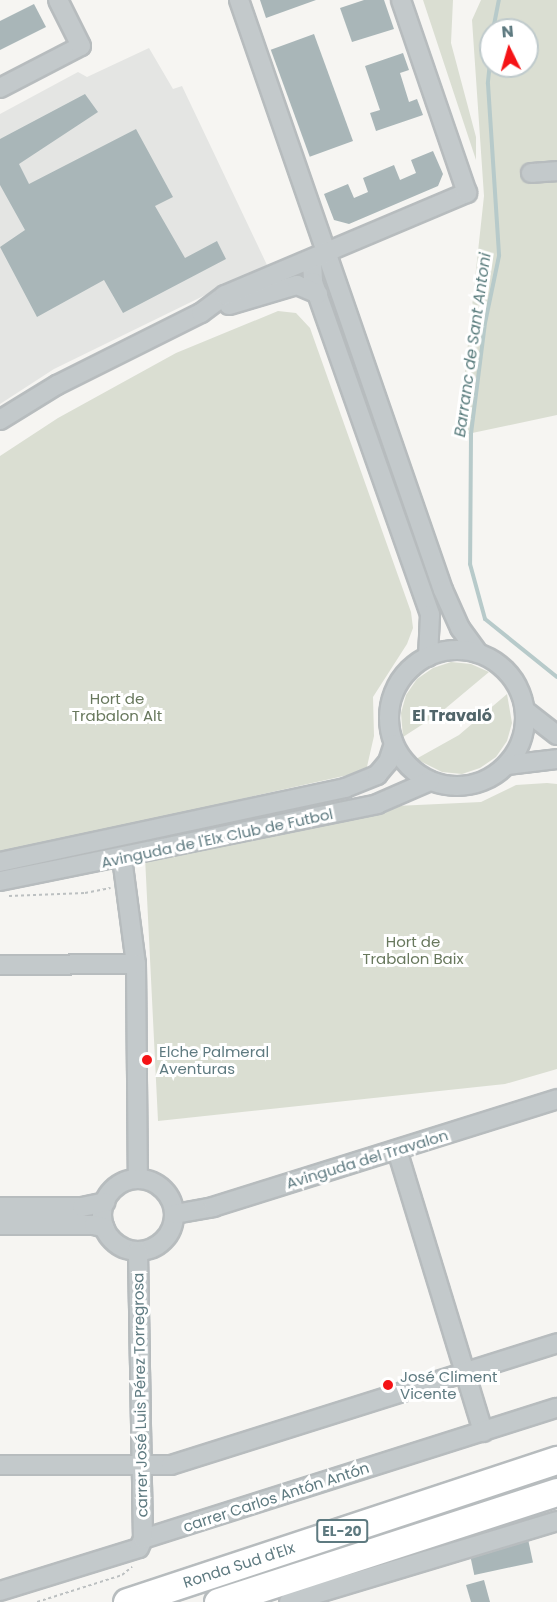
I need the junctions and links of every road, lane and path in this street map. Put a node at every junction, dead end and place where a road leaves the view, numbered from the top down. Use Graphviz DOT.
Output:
graph roads {
  1 [pos="58,0"];
  2 [pos="239,0"];
  3 [pos="401,0"];
  4 [pos="0,88"];
  5 [pos="557,171"];
  6 [pos="531,173"];
  7 [pos="319,259"];
  8 [pos="318,294"];
  9 [pos="201,313"];
  10 [pos="0,420"];
  11 [pos="478,653"];
  12 [pos="428,657"];
  13 [pos="526,711"];
  14 [pos="557,735"];
  15 [pos="394,744"];
  16 [pos="557,759"];
  17 [pos="507,765"];
  18 [pos="430,781"];
  19 [pos="122,858"];
  20 [pos="0,862"];
  21 [pos="0,881"];
  22 [pos="126,887"];
  23 [pos="1,896"];
  24 [pos="135,964"];
  25 [pos="0,965"];
  26 [pos="557,1099"];
  27 [pos="397,1150"];
  28 [pos="138,1179"];
  29 [pos="105,1202"];
  30 [pos="0,1207"];
  31 [pos="175,1214"];
  32 [pos="0,1225"];
  33 [pos="105,1228"];
  34 [pos="138,1251"];
  35 [pos="557,1343"];
  36 [pos="466,1371"];
  37 [pos="557,1408"];
  38 [pos="483,1431"];
  39 [pos="557,1460"];
  40 [pos="139,1464"];
  41 [pos="0,1465"];
  42 [pos="557,1492"];
  43 [pos="557,1521"];
  44 [pos="143,1539"];
  45 [pos="0,1591"];
  46 [pos="127,1602"];
  47 [pos="218,1602"];
  48 [pos="289,1602"];
  1 -- 4 [label="street"];
  2 -- 7 [label="street"];
  3 -- 7 [label="street"];
  5 -- 6 [label="street"];
  7 -- 8 [label="street"];
  7 -- 9 [label="street"];
  7 -- 11 [label="street"];
  8 -- 9 [label="street"];
  8 -- 12 [label="street"];
  9 -- 10 [label="street"];
  11 -- 12 [label="street"];
  11 -- 13 [label="street"];
  12 -- 15 [label="street"];
  13 -- 14 [label="street"];
  13 -- 17 [label="street"];
  15 -- 18 [label="street"];
  15 -- 20 [label="street, Avinguda de l'Elx Club de Futbol"];
  16 -- 17 [label="street"];
  17 -- 18 [label="street"];
  18 -- 19 [label="street, Avinguda de l'Elx Club de Futbol"];
  19 -- 21 [label="street, Avinguda de l'Elx Club de Futbol"];
  19 -- 22 [label="street"];
  22 -- 23 [label="path"];
  22 -- 24 [label="street"];
  24 -- 25 [label="street"];
  24 -- 28 [label="street"];
  26 -- 27 [label="street, Avinguda del Travalon"];
  27 -- 31 [label="street, Avinguda del Travalon"];
  27 -- 36 [label="street"];
  28 -- 29 [label="street"];
  28 -- 31 [label="street"];
  29 -- 30 [label="street"];
  29 -- 33 [label="street"];
  31 -- 34 [label="street"];
  32 -- 33 [label="street"];
  33 -- 34 [label="street"];
  34 -- 40 [label="street, carrer José Luis Pérez Torregrosa"];
  35 -- 36 [label="street"];
  36 -- 38 [label="street"];
  36 -- 40 [label="street"];
  37 -- 38 [label="street, carrer Carlos Antón Antón"];
  38 -- 44 [label="street, carrer Carlos Antón Antón"];
  39 -- 46 [label="highway, Ronda Sud d'Elx / EL-20"];
  40 -- 41 [label="street"];
  40 -- 44 [label="street, carrer José Luis Pérez Torregrosa"];
  42 -- 47 [label="highway, Ronda Sud d'Elx / EL-20"];
  43 -- 48 [label="street"];
  44 -- 45 [label="street, carrer Carlos Antón Antón"];
}
